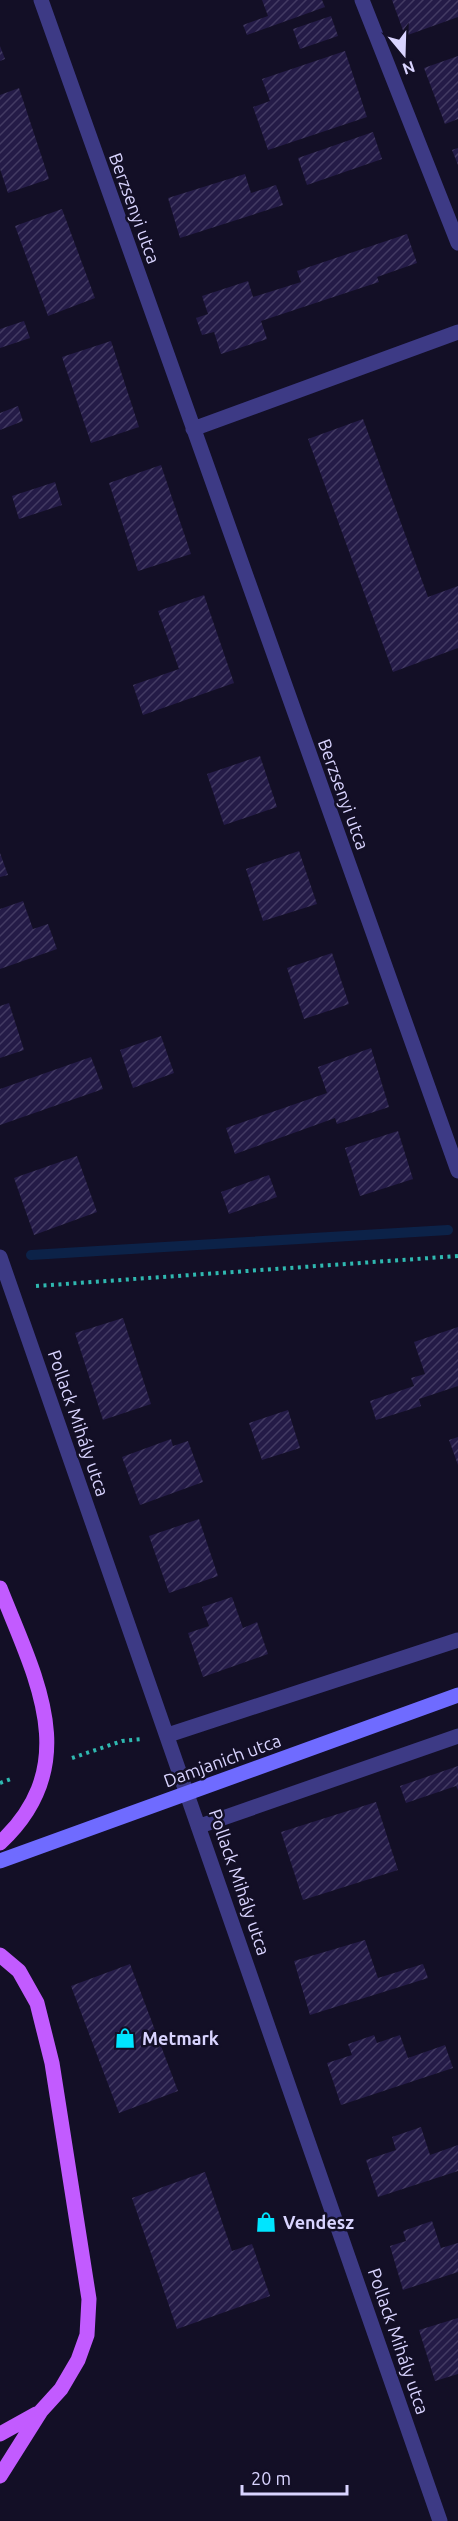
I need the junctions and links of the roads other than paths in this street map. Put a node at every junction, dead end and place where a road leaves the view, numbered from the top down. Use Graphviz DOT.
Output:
graph roads {
  1 [pos="41,0"];
  2 [pos="362,0"];
  3 [pos="458,243"];
  4 [pos="458,332"];
  5 [pos="193,429"];
  6 [pos="458,1171"];
  7 [pos="0,1257"];
  8 [pos="0,1588"];
  9 [pos="458,1640"];
  10 [pos="458,1695"];
  11 [pos="168,1735"];
  12 [pos="458,1736"];
  13 [pos="200,1826"];
  14 [pos="0,1843"];
  15 [pos="0,1861"];
  16 [pos="0,1955"];
  17 [pos="41,2411"];
  18 [pos="0,2434"];
  19 [pos="0,2476"];
  20 [pos="440,2521"];
  1 -- 5 [label="street, Berzsenyi utca"];
  2 -- 3 [label="street"];
  4 -- 5 [label="street"];
  5 -- 6 [label="street, Berzsenyi utca"];
  7 -- 11 [label="street, Pollack Mihály utca"];
  8 -- 14 [label="main road, bridge"];
  9 -- 11 [label="street"];
  10 -- 15 [label="main road, Damjanich utca, bridge"];
  11 -- 13 [label="street, Pollack Mihály utca"];
  12 -- 13 [label="street"];
  13 -- 20 [label="street, Pollack Mihály utca"];
  16 -- 17 [label="main road"];
  17 -- 18 [label="main road"];
  17 -- 19 [label="main road"];
}
